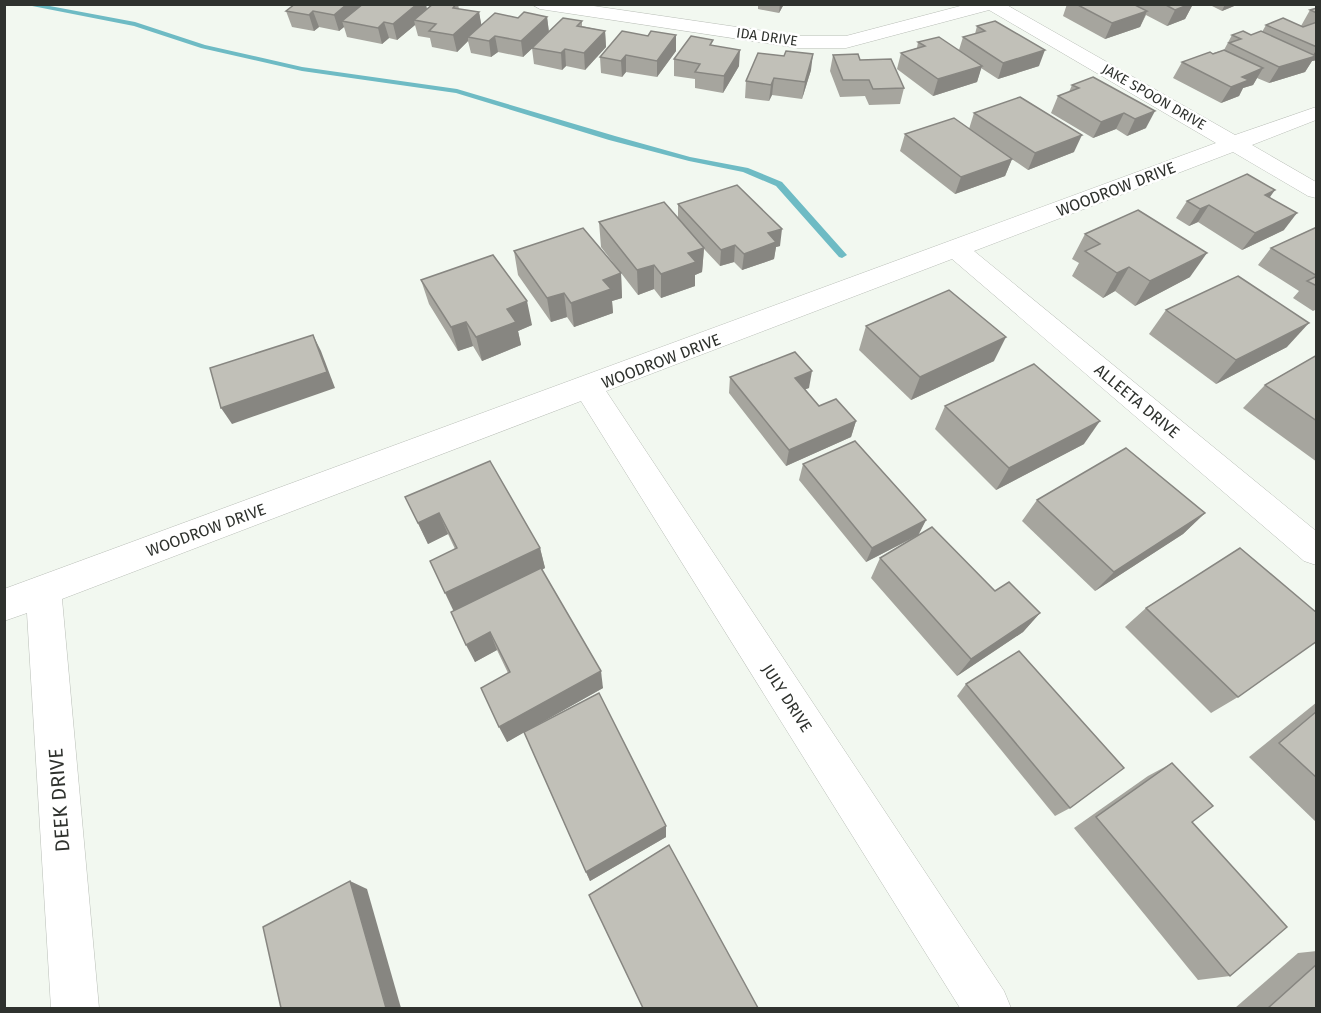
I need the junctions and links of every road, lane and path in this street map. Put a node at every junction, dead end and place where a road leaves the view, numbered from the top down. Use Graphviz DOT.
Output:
graph roads {
  1 [pos="540,4"];
  2 [pos="991,4"];
  3 [pos="1317,113"];
  4 [pos="1234,143"];
  5 [pos="1317,191"];
  6 [pos="957,250"];
  7 [pos="588,388"];
  8 [pos="1317,551"];
  9 [pos="44,591"];
  10 [pos="4,605"];
  11 [pos="75,1008"];
  12 [pos="987,1008"];
  1 -- 2 [label="street, IDA DRIVE"];
  2 -- 4 [label="street, JAKE SPOON DRIVE"];
  3 -- 4 [label="street, WOODROW DRIVE"];
  4 -- 5 [label="street, JAKE SPOON DRIVE"];
  4 -- 6 [label="street, WOODROW DRIVE"];
  6 -- 7 [label="street, WOODROW DRIVE"];
  6 -- 8 [label="street, ALLEETA DRIVE"];
  7 -- 9 [label="street, WOODROW DRIVE"];
  7 -- 12 [label="street, JULY DRIVE"];
  9 -- 10 [label="street, WOODROW DRIVE"];
  9 -- 11 [label="street, DEEK DRIVE"];
}
